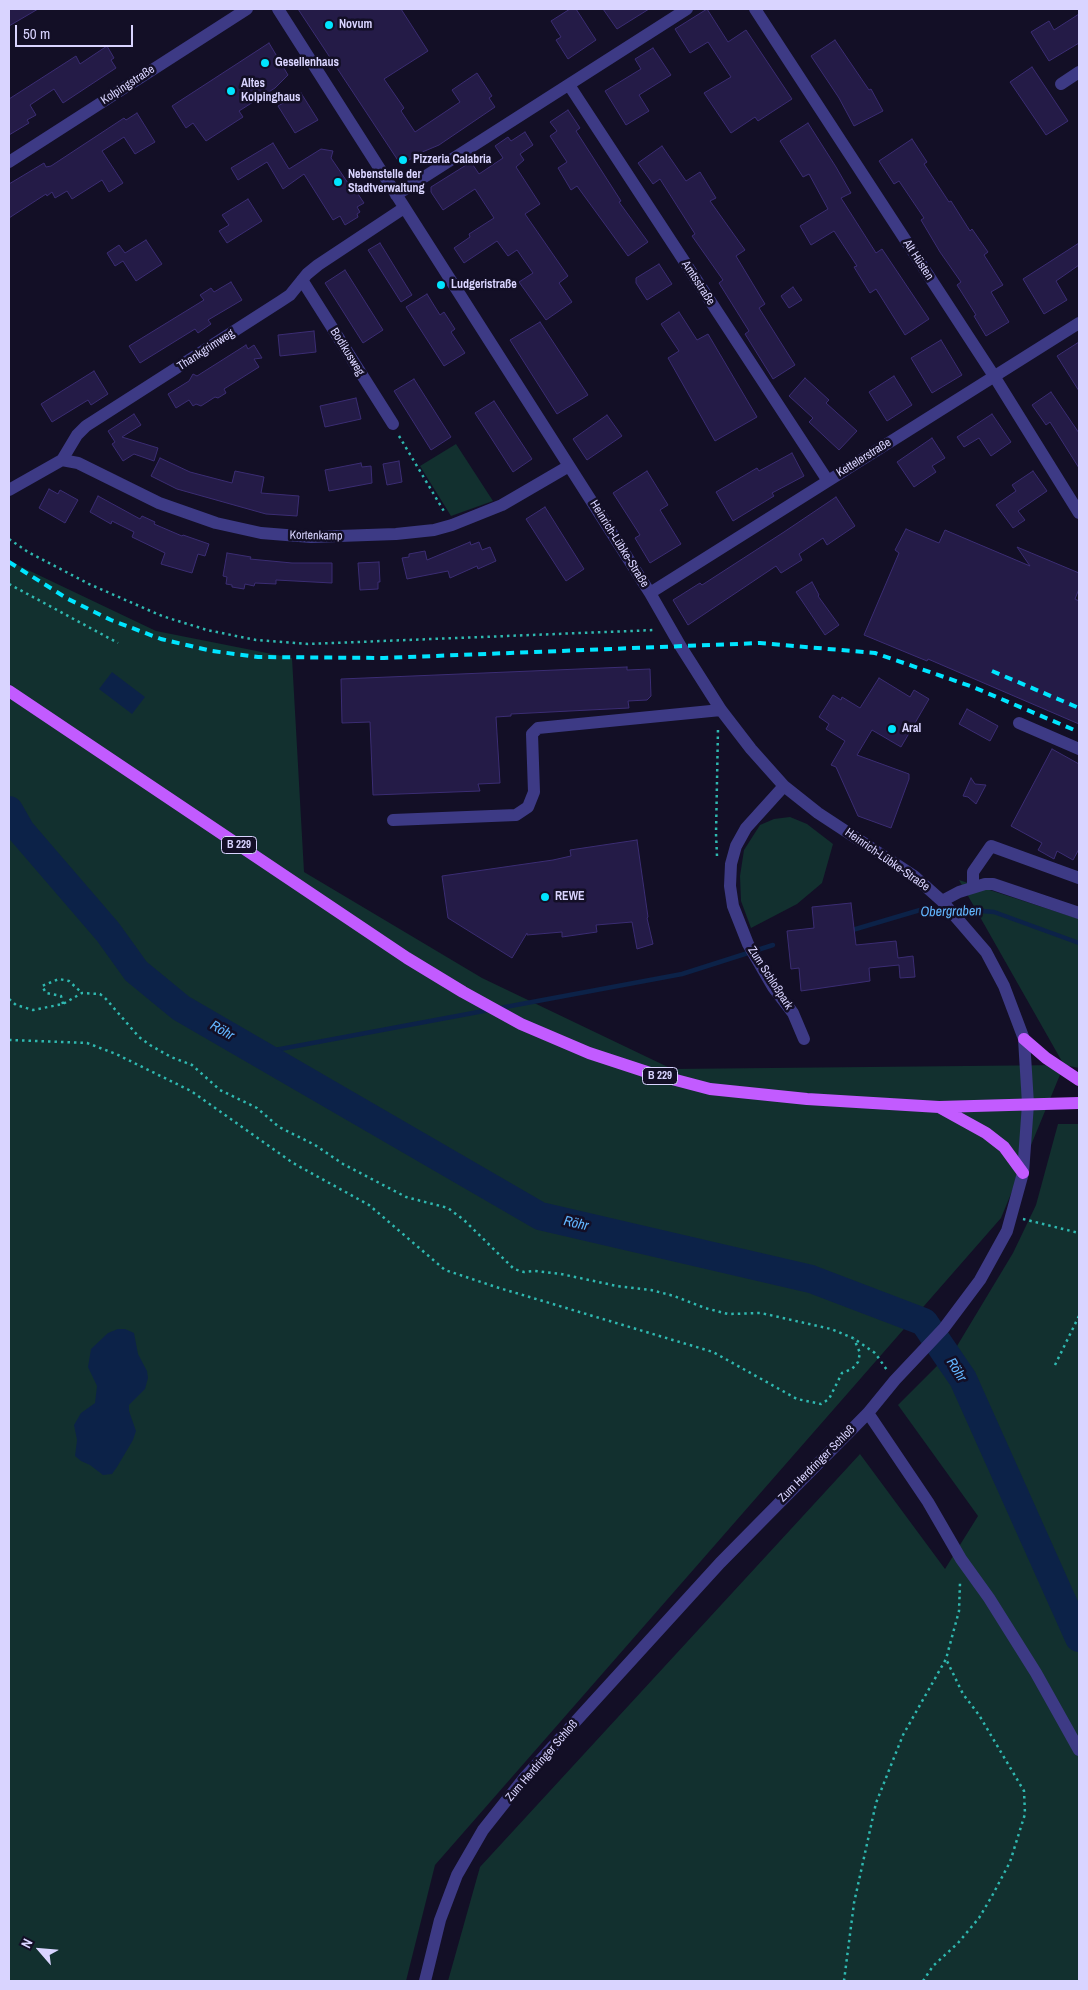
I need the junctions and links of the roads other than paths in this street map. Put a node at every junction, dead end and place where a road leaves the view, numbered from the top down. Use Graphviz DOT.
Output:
graph roads {
  1 [pos="247,9"];
  2 [pos="278,9"];
  3 [pos="687,9"];
  4 [pos="755,9"];
  5 [pos="1079,72"];
  6 [pos="1061,84"];
  7 [pos="569,85"];
  8 [pos="9,162"];
  9 [pos="396,195"];
  10 [pos="404,208"];
  11 [pos="302,280"];
  12 [pos="1079,322"];
  13 [pos="994,376"];
  14 [pos="393,424"];
  15 [pos="62,460"];
  16 [pos="569,466"];
  17 [pos="828,481"];
  18 [pos="9,490"];
  19 [pos="1079,513"];
  20 [pos="650,593"];
  21 [pos="13,694"];
  22 [pos="721,710"];
  23 [pos="1019,723"];
  24 [pos="1079,749"];
  25 [pos="784,786"];
  26 [pos="393,820"];
  27 [pos="1079,878"];
  28 [pos="973,887"];
  29 [pos="942,901"];
  30 [pos="1079,913"];
  31 [pos="804,1039"];
  32 [pos="1024,1039"];
  33 [pos="1079,1080"];
  34 [pos="1079,1103"];
  35 [pos="1028,1104"];
  36 [pos="939,1107"];
  37 [pos="1023,1173"];
  38 [pos="868,1413"];
  39 [pos="1079,1750"];
  40 [pos="425,1981"];
  1 -- 8 [label="street, Kolpingstraße"];
  2 -- 9 [label="street, Heinrich-Lübke-Straße"];
  3 -- 7 [label="street"];
  4 -- 13 [label="street, Alt Hüsten"];
  5 -- 6 [label="street"];
  7 -- 9 [label="street"];
  7 -- 17 [label="street, Amtsstraße"];
  9 -- 10 [label="street, Heinrich-Lübke-Straße"];
  10 -- 11 [label="street, Thankgrimweg"];
  10 -- 16 [label="street, Heinrich-Lübke-Straße"];
  11 -- 14 [label="street, Bodikusweg"];
  11 -- 15 [label="street, Thankgrimweg"];
  12 -- 13 [label="street, Kettelerstraße"];
  13 -- 17 [label="street, Kettelerstraße"];
  13 -- 19 [label="street, Alt Hüsten"];
  15 -- 16 [label="street, Kortenkamp"];
  15 -- 18 [label="street, Thankgrimweg"];
  16 -- 20 [label="street, Heinrich-Lübke-Straße"];
  17 -- 20 [label="street, Kettelerstraße"];
  20 -- 22 [label="street, Heinrich-Lübke-Straße"];
  21 -- 36 [label="main road, B 229"];
  22 -- 25 [label="street, Heinrich-Lübke-Straße"];
  22 -- 26 [label="street"];
  23 -- 24 [label="street"];
  25 -- 29 [label="street, Heinrich-Lübke-Straße"];
  25 -- 31 [label="street, Zum Schloßpark"];
  27 -- 28 [label="street"];
  28 -- 29 [label="street, Heinrich-Lübke-Straße"];
  28 -- 30 [label="street, Heinrich-Lübke-Straße"];
  29 -- 32 [label="street, Zum Herdringer Schloß"];
  32 -- 33 [label="main road"];
  32 -- 35 [label="street, Zum Herdringer Schloß"];
  34 -- 35 [label="main road, B 229"];
  35 -- 36 [label="main road, B 229"];
  35 -- 37 [label="street, Zum Herdringer Schloß"];
  36 -- 37 [label="main road"];
  37 -- 38 [label="street, Zum Herdringer Schloß"];
  38 -- 39 [label="street"];
  38 -- 40 [label="street, Zum Herdringer Schloß"];
}
